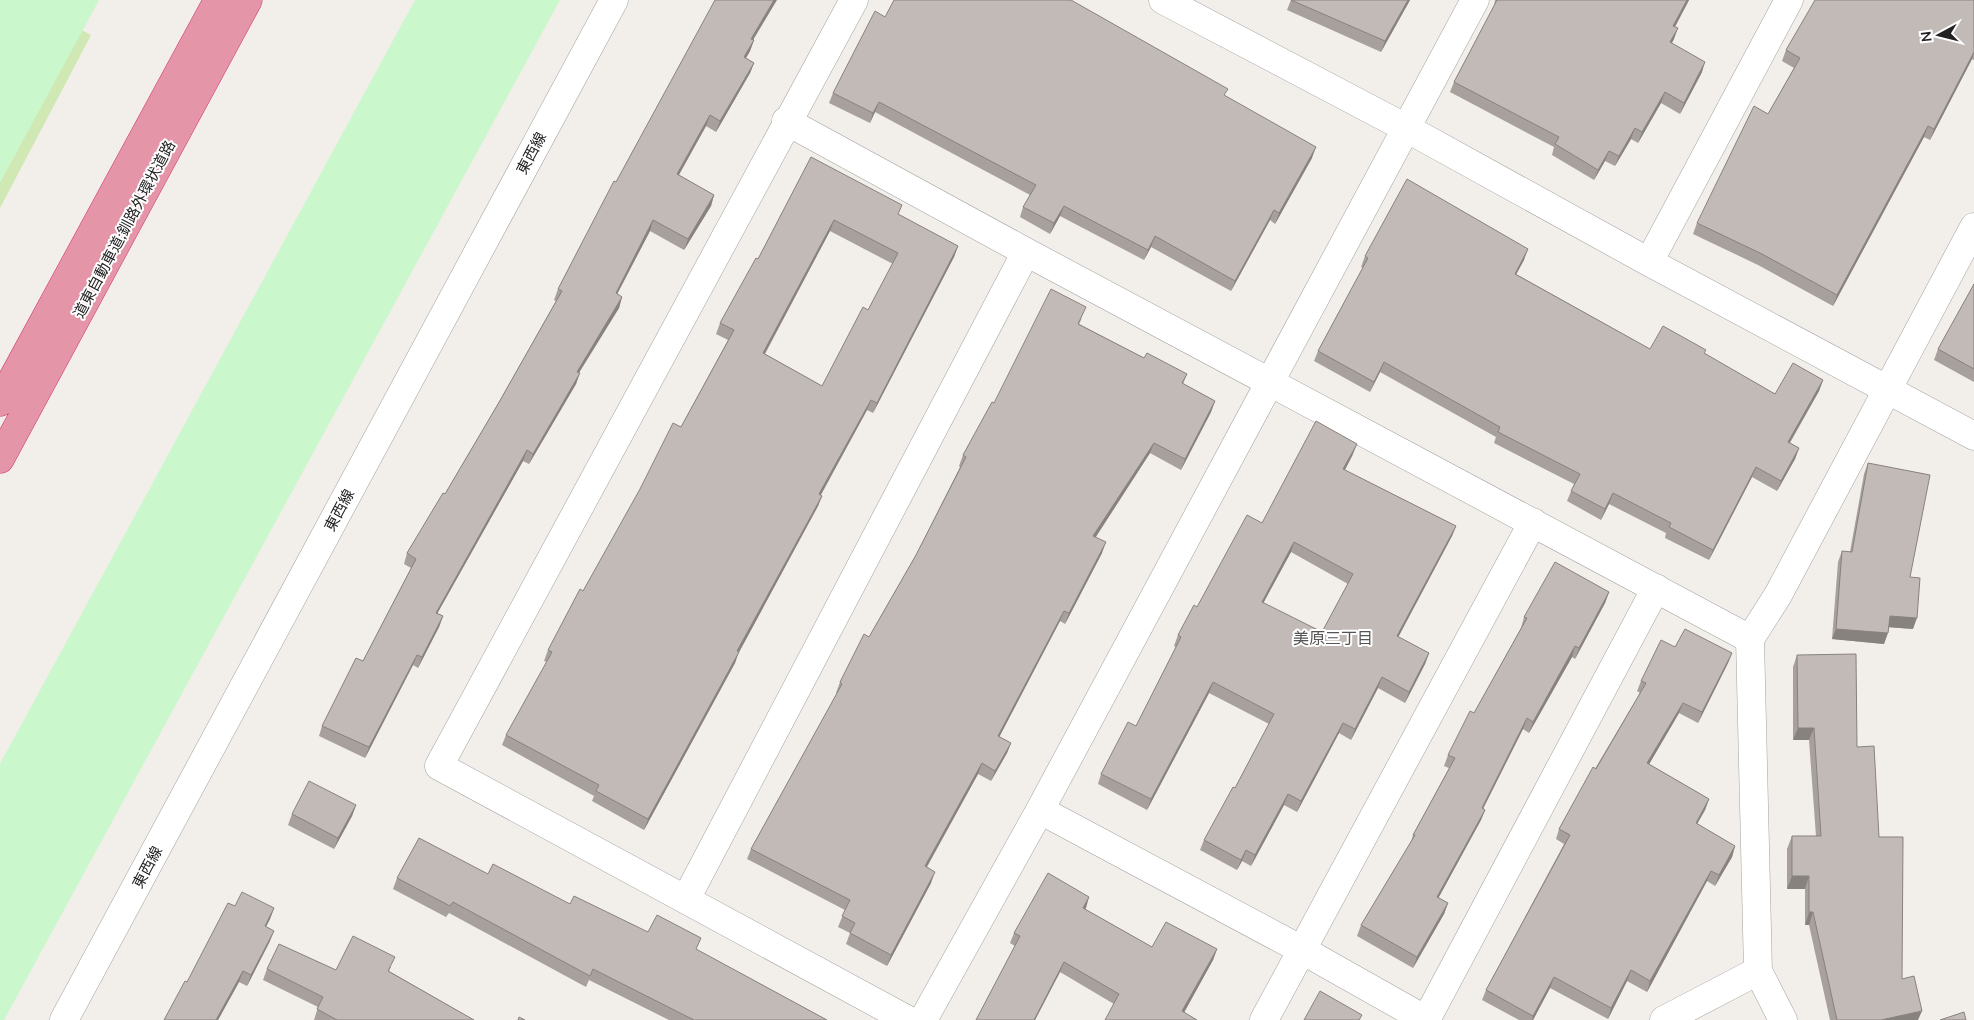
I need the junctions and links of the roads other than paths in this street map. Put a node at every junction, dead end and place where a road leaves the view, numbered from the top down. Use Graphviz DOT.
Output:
graph roads {
  1 [pos="218,0"];
  2 [pos="248,0"];
  3 [pos="614,0"];
  4 [pos="854,0"];
  5 [pos="1475,0"];
  6 [pos="1789,0"];
  7 [pos="1167,1"];
  8 [pos="786,121"];
  9 [pos="1406,128"];
  10 [pos="1974,227"];
  11 [pos="1026,252"];
  12 [pos="1649,262"];
  13 [pos="1270,382"];
  14 [pos="1886,388"];
  15 [pos="0,402"];
  16 [pos="1974,436"];
  17 [pos="0,458"];
  18 [pos="1532,522"];
  19 [pos="1656,588"];
  20 [pos="1750,639"];
  21 [pos="1040,810"];
  22 [pos="686,899"];
  23 [pos="1302,950"];
  24 [pos="1758,971"];
  25 [pos="64,1020"];
  26 [pos="908,1020"];
  27 [pos="923,1020"];
  28 [pos="1264,1020"];
  29 [pos="1426,1020"];
  30 [pos="1664,1020"];
  31 [pos="1783,1020"];
  1 -- 15 [label="highway, 道東自動車道;釧路外環状道路"];
  2 -- 17 [label="highway, 道東自動車道;釧路外環状道路"];
  3 -- 25 [label="street, 東西線"];
  4 -- 8 [label="street"];
  5 -- 9 [label="street"];
  6 -- 12 [label="street"];
  7 -- 9 [label="street"];
  8 -- 11 [label="street"];
  8 -- 22 [label="street"];
  9 -- 12 [label="street"];
  9 -- 13 [label="street"];
  10 -- 14 [label="street"];
  11 -- 13 [label="street"];
  11 -- 22 [label="street"];
  12 -- 14 [label="street"];
  13 -- 18 [label="street"];
  13 -- 21 [label="street"];
  14 -- 16 [label="street"];
  14 -- 20 [label="street"];
  18 -- 19 [label="street"];
  18 -- 23 [label="street"];
  19 -- 20 [label="street"];
  19 -- 29 [label="street"];
  20 -- 24 [label="street"];
  21 -- 23 [label="street"];
  21 -- 27 [label="street"];
  22 -- 26 [label="street"];
  23 -- 28 [label="street"];
  23 -- 29 [label="street"];
  24 -- 30 [label="street"];
  24 -- 31 [label="street"];
}
